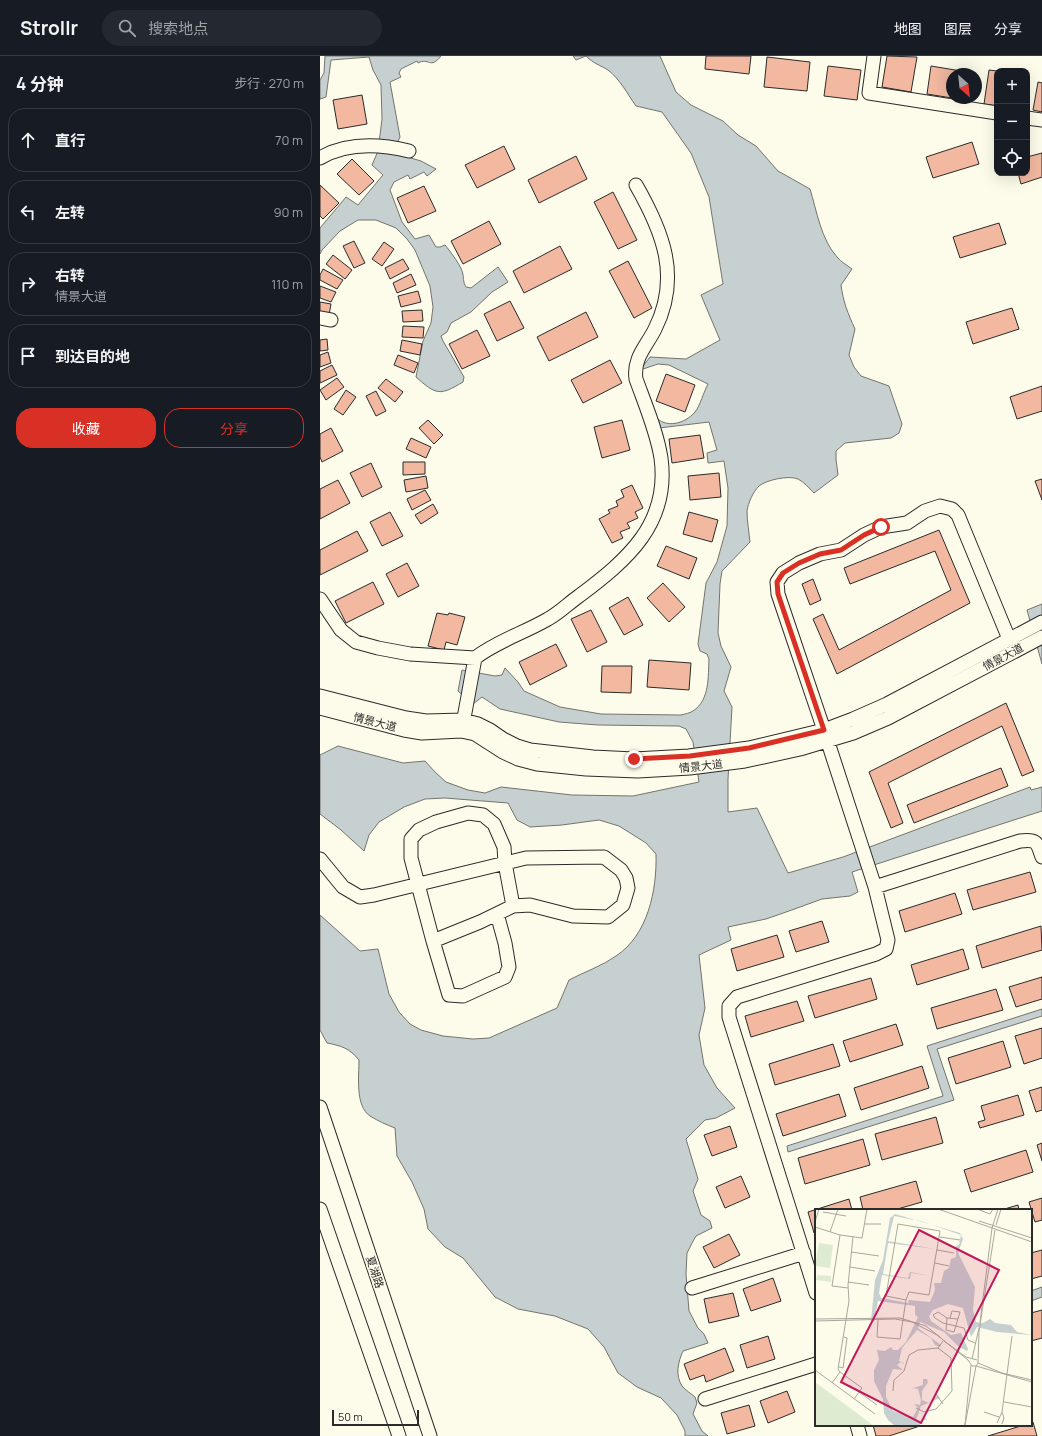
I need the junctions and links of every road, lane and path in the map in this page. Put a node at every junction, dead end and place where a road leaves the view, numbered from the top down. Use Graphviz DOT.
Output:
graph roads {
  1 [pos="874,56"];
  2 [pos="994,113"];
  3 [pos="1030,118"];
  4 [pos="1042,120"];
  5 [pos="409,151"];
  6 [pos="320,158"];
  7 [pos="636,185"];
  8 [pos="320,599"];
  9 [pos="1042,622"];
  10 [pos="1042,637"];
  11 [pos="1015,641"];
  12 [pos="474,663"];
  13 [pos="320,696"];
  14 [pos="320,708"];
  15 [pos="462,726"];
  16 [pos="826,736"];
  17 [pos="1042,857"];
  18 [pos="320,859"];
  19 [pos="505,863"];
  20 [pos="872,881"];
  21 [pos="418,884"];
  22 [pos="514,906"];
  23 [pos="497,914"];
  24 [pos="433,941"];
  25 [pos="320,1107"];
  26 [pos="320,1209"];
  27 [pos="804,1253"];
  28 [pos="692,1288"];
  29 [pos="815,1290"];
  30 [pos="815,1364"];
  31 [pos="706,1399"];
  32 [pos="857,1426"];
  33 [pos="399,1436"];
  34 [pos="430,1436"];
  35 [pos="860,1436"];
  1 -- 2 [label="street"];
  3 -- 4 [label="street"];
  5 -- 6 [label="street"];
  7 -- 12 [label="street"];
  8 -- 12 [label="street"];
  9 -- 11 [label="street, 情景大道"];
  10 -- 11 [label="street, 情景大道"];
  11 -- 16 [label="street, 情景大道"];
  11 -- 16 [label="street"];
  12 -- 15 [label="street"];
  13 -- 15 [label="street, 情景大道"];
  14 -- 15 [label="street, 情景大道"];
  15 -- 16 [label="street, 情景大道"];
  16 -- 20 [label="street"];
  17 -- 20 [label="street"];
  18 -- 21 [label="street"];
  19 -- 21 [label="street"];
  19 -- 21 [label="street"];
  19 -- 22 [label="street"];
  19 -- 22 [label="street"];
  20 -- 27 [label="street"];
  21 -- 24 [label="street"];
  22 -- 23 [label="street"];
  23 -- 24 [label="street"];
  23 -- 24 [label="street"];
  25 -- 34 [label="street, 夏湖路"];
  26 -- 33 [label="street"];
  27 -- 28 [label="street"];
  27 -- 29 [label="street"];
  30 -- 31 [label="street"];
  32 -- 35 [label="street"];
}
